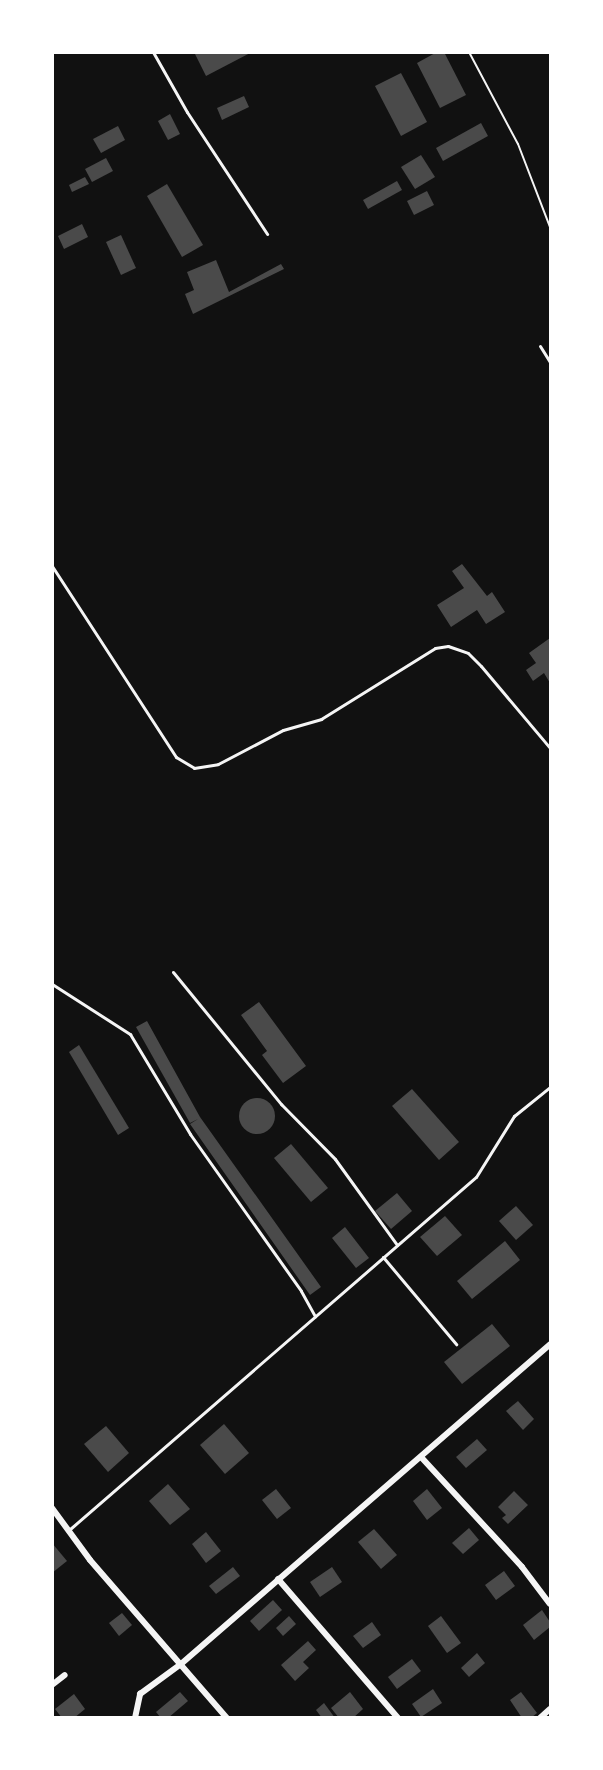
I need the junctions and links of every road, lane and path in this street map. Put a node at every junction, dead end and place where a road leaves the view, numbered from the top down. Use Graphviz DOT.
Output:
graph roads {
  1 [pos="153,52"];
  2 [pos="469,52"];
  3 [pos="550,227"];
  4 [pos="267,234"];
  5 [pos="540,346"];
  6 [pos="550,362"];
  7 [pos="52,566"];
  8 [pos="550,748"];
  9 [pos="173,972"];
  10 [pos="52,984"];
  11 [pos="550,1087"];
  12 [pos="397,1245"];
  13 [pos="383,1257"];
  14 [pos="316,1316"];
  15 [pos="456,1344"];
  16 [pos="550,1344"];
  17 [pos="421,1457"];
  18 [pos="53,1507"];
  19 [pos="70,1529"];
  20 [pos="278,1579"];
  21 [pos="550,1604"];
  22 [pos="181,1664"];
  23 [pos="65,1675"];
  24 [pos="52,1685"];
  25 [pos="550,1709"];
  26 [pos="135,1718"];
  27 [pos="226,1718"];
  28 [pos="398,1718"];
  29 [pos="540,1718"];
  1 -- 4 [label="lane"];
  2 -- 3 [label="path"];
  5 -- 6 [label="lane"];
  7 -- 8 [label="lane"];
  9 -- 12 [label="lane"];
  10 -- 14 [label="lane"];
  11 -- 12 [label="lane"];
  12 -- 13 [label="lane"];
  13 -- 14 [label="lane"];
  13 -- 15 [label="lane"];
  14 -- 19 [label="lane"];
  16 -- 17 [label="street"];
  17 -- 20 [label="street"];
  17 -- 21 [label="street"];
  18 -- 19 [label="street"];
  19 -- 22 [label="street"];
  20 -- 22 [label="street"];
  20 -- 28 [label="street"];
  22 -- 26 [label="street"];
  22 -- 27 [label="street"];
  23 -- 24 [label="street"];
  25 -- 29 [label="street"];
}
